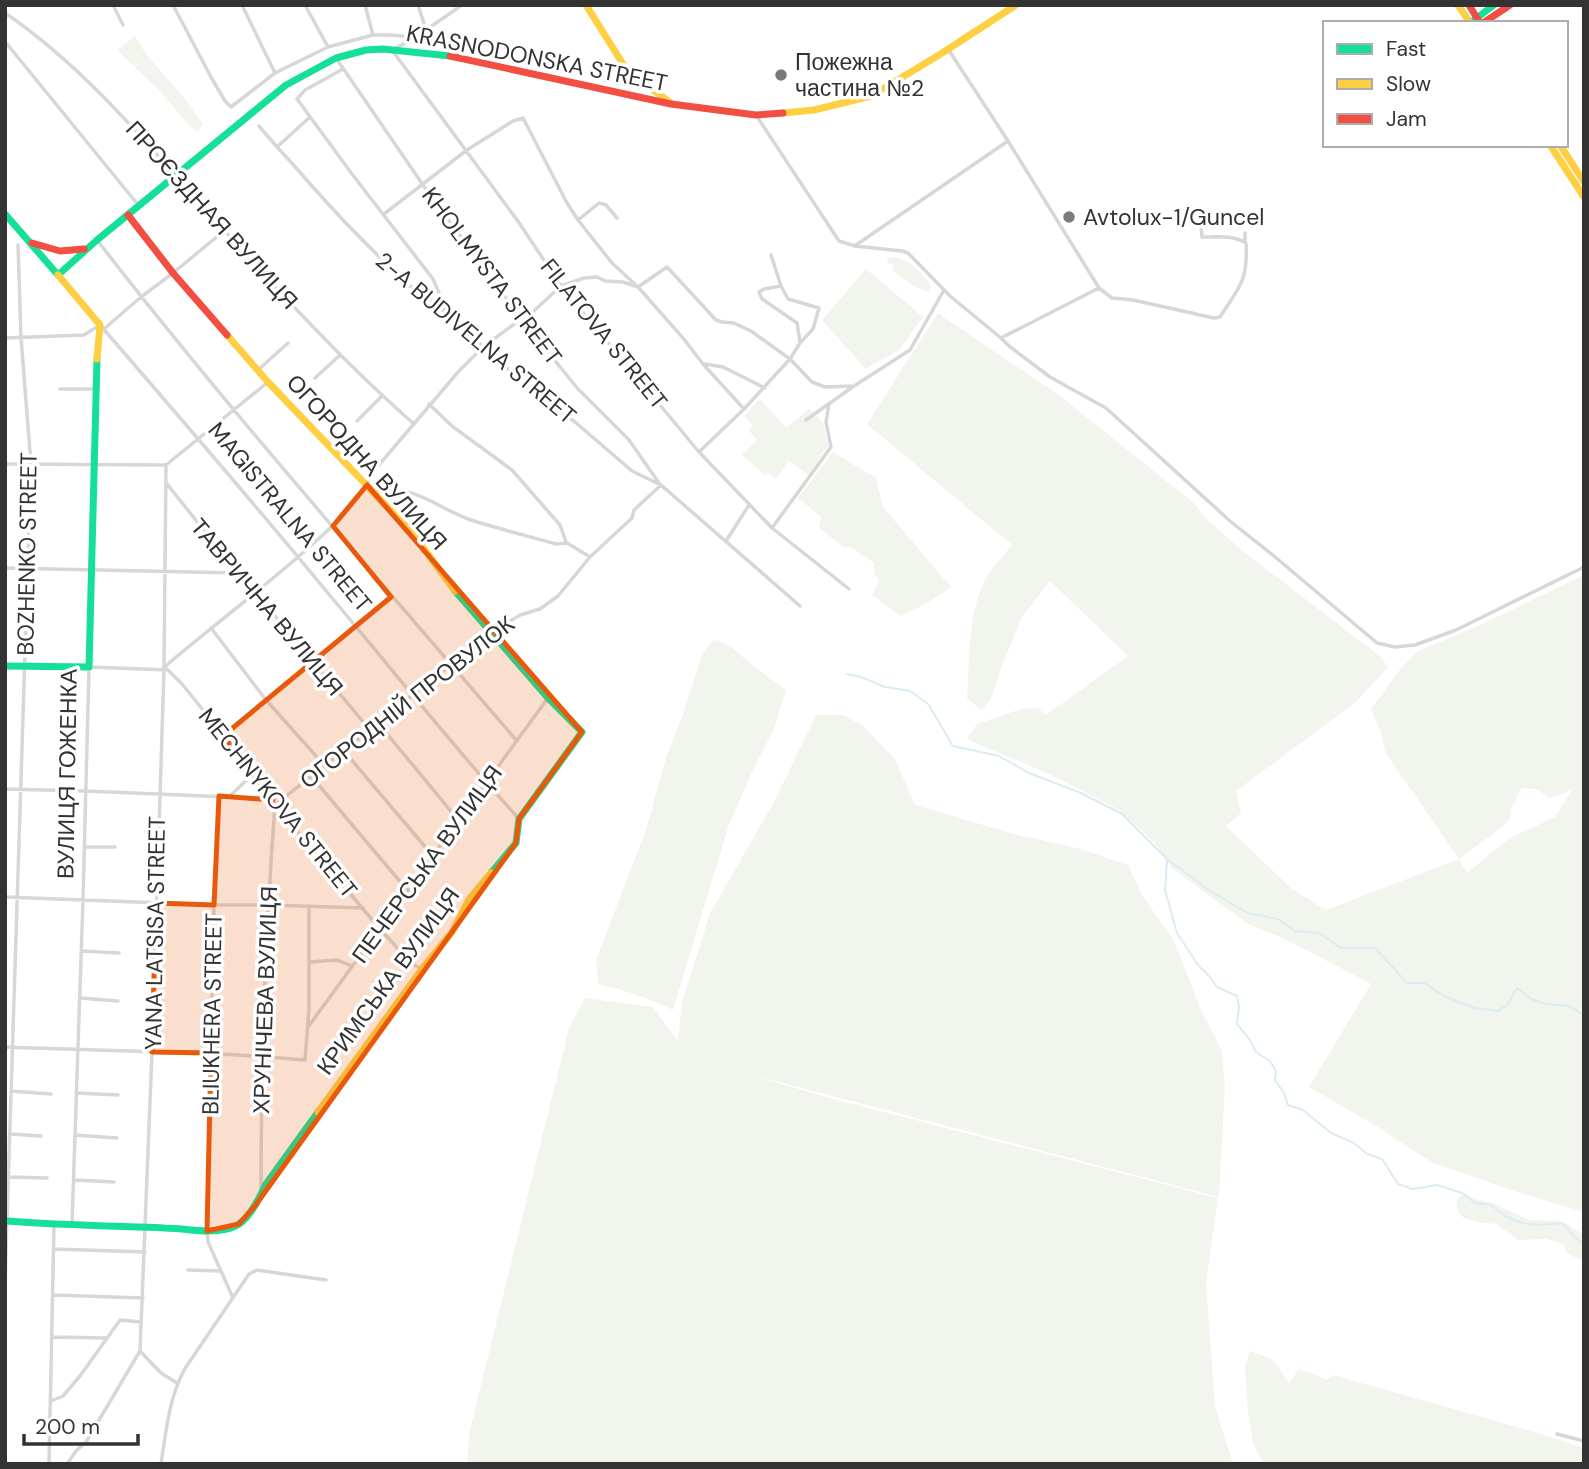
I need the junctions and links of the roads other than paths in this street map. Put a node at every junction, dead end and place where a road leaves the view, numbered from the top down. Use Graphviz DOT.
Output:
graph roads {
  1 [pos="113,5"];
  2 [pos="173,5"];
  3 [pos="242,5"];
  4 [pos="304,5"];
  5 [pos="365,5"];
  6 [pos="418,5"];
  7 [pos="462,5"];
  8 [pos="586,5"];
  9 [pos="1016,5"];
  10 [pos="1458,5"];
  11 [pos="1469,5"];
  12 [pos="1494,5"];
  13 [pos="1510,5"];
  14 [pos="5,13"];
  15 [pos="1476,21"];
  16 [pos="1477,21"];
  17 [pos="1478,21"];
  18 [pos="1479,21"];
  19 [pos="123,25"];
  20 [pos="426,30"];
  21 [pos="373,35"];
  22 [pos="416,37"];
  23 [pos="7,44"];
  24 [pos="328,47"];
  25 [pos="948,49"];
  26 [pos="393,50"];
  27 [pos="336,58"];
  28 [pos="343,69"];
  29 [pos="275,73"];
  30 [pos="671,104"];
  31 [pos="756,115"];
  32 [pos="310,117"];
  33 [pos="259,126"];
  34 [pos="1008,141"];
  35 [pos="277,147"];
  36 [pos="1551,147"];
  37 [pos="1561,147"];
  38 [pos="467,150"];
  39 [pos="176,175"];
  40 [pos="1584,182"];
  41 [pos="423,185"];
  42 [pos="1584,197"];
  43 [pos="139,206"];
  44 [pos="5,214"];
  45 [pos="384,214"];
  46 [pos="128,215"];
  47 [pos="617,218"];
  48 [pos="578,220"];
  49 [pos="1201,226"];
  50 [pos="224,230"];
  51 [pos="1245,233"];
  52 [pos="97,240"];
  53 [pos="29,242"];
  54 [pos="1246,243"];
  55 [pos="18,245"];
  56 [pos="855,246"];
  57 [pos="87,248"];
  58 [pos="771,255"];
  59 [pos="173,273"];
  60 [pos="58,275"];
  61 [pos="561,286"];
  62 [pos="780,286"];
  63 [pos="638,287"];
  64 [pos="1099,288"];
  65 [pos="944,290"];
  66 [pos="141,297"];
  67 [pos="448,317"];
  68 [pos="522,320"];
  69 [pos="102,327"];
  70 [pos="5,338"];
  71 [pos="21,338"];
  72 [pos="1001,338"];
  73 [pos="288,343"];
  74 [pos="800,343"];
  75 [pos="483,348"];
  76 [pos="340,355"];
  77 [pos="790,359"];
  78 [pos="703,364"];
  79 [pos="258,370"];
  80 [pos="315,379"];
  81 [pos="268,382"];
  82 [pos="854,386"];
  83 [pos="765,388"];
  84 [pos="60,389"];
  85 [pos="97,389"];
  86 [pos="382,396"];
  87 [pos="429,404"];
  88 [pos="829,404"];
  89 [pos="234,409"];
  90 [pos="744,409"];
  91 [pos="806,420"];
  92 [pos="357,421"];
  93 [pos="414,424"];
  94 [pos="199,438"];
  95 [pos="699,452"];
  96 [pos="5,464"];
  97 [pos="31,464"];
  98 [pos="94,465"];
  99 [pos="166,465"];
  100 [pos="165,482"];
  101 [pos="367,485"];
  102 [pos="661,485"];
  103 [pos="373,492"];
  104 [pos="749,505"];
  105 [pos="333,526"];
  106 [pos="772,528"];
  107 [pos="726,541"];
  108 [pos="567,543"];
  109 [pos="298,557"];
  110 [pos="590,557"];
  111 [pos="1584,567"];
  112 [pos="5,568"];
  113 [pos="28,569"];
  114 [pos="91,569"];
  115 [pos="165,572"];
  116 [pos="238,573"];
  117 [pos="849,589"];
  118 [pos="256,593"];
  119 [pos="391,597"];
  120 [pos="800,606"];
  121 [pos="356,626"];
  122 [pos="211,628"];
  123 [pos="492,632"];
  124 [pos="312,662"];
  125 [pos="450,663"];
  126 [pos="5,666"];
  127 [pos="26,666"];
  128 [pos="89,667"];
  129 [pos="163,669"];
  130 [pos="412,694"];
  131 [pos="548,698"];
  132 [pos="266,700"];
  133 [pos="377,723"];
  134 [pos="369,730"];
  135 [pos="582,732"];
  136 [pos="223,736"];
  137 [pos="517,741"];
  138 [pos="344,751"];
  139 [pos="325,766"];
  140 [pos="254,773"];
  141 [pos="312,776"];
  142 [pos="487,783"];
  143 [pos="5,789"];
  144 [pos="20,790"];
  145 [pos="85,791"];
  146 [pos="159,794"];
  147 [pos="219,796"];
  148 [pos="229,797"];
  149 [pos="275,805"];
  150 [pos="519,819"];
  151 [pos="458,821"];
  152 [pos="84,846"];
  153 [pos="115,847"];
  154 [pos="433,856"];
  155 [pos="408,891"];
  156 [pos="5,897"];
  157 [pos="18,897"];
  158 [pos="83,901"];
  159 [pos="156,903"];
  160 [pos="214,905"];
  161 [pos="267,905"];
  162 [pos="309,906"];
  163 [pos="363,908"];
  164 [pos="380,929"];
  165 [pos="81,951"];
  166 [pos="119,953"];
  167 [pos="310,962"];
  168 [pos="353,966"];
  169 [pos="422,969"];
  170 [pos="80,998"];
  171 [pos="118,1001"];
  172 [pos="307,1029"];
  173 [pos="5,1047"];
  174 [pos="13,1047"];
  175 [pos="78,1051"];
  176 [pos="152,1052"];
  177 [pos="211,1053"];
  178 [pos="262,1056"];
  179 [pos="11,1091"];
  180 [pos="76,1093"];
  181 [pos="51,1094"];
  182 [pos="118,1095"];
  183 [pos="11,1134"];
  184 [pos="75,1135"];
  185 [pos="41,1136"];
  186 [pos="117,1139"];
  187 [pos="9,1177"];
  188 [pos="47,1178"];
  189 [pos="74,1180"];
  190 [pos="114,1182"];
  191 [pos="261,1196"];
  192 [pos="7,1221"];
  193 [pos="72,1224"];
  194 [pos="54,1225"];
  195 [pos="145,1227"];
  196 [pos="207,1231"];
  197 [pos="54,1250"];
  198 [pos="145,1252"];
  199 [pos="188,1270"];
  200 [pos="221,1271"];
  201 [pos="326,1280"];
  202 [pos="5,1283"];
  203 [pos="53,1295"];
  204 [pos="143,1298"];
  205 [pos="233,1298"];
  206 [pos="141,1322"];
  207 [pos="52,1337"];
  208 [pos="106,1338"];
  209 [pos="141,1351"];
  210 [pos="177,1383"];
  211 [pos="51,1401"];
  212 [pos="1557,1434"];
  213 [pos="1584,1441"];
  214 [pos="49,1464"];
  215 [pos="66,1464"];
  216 [pos="161,1464"];
  1 -- 19 [label="street"];
  2 -- 29 [label="street"];
  3 -- 29 [label="street"];
  4 -- 24 [label="street"];
  5 -- 21 [label="street"];
  6 -- 20 [label="street"];
  7 -- 20 [label="street"];
  8 -- 30 [label="street"];
  9 -- 25 [label="street, KRASNODONSKA STREET"];
  10 -- 15 [label="street"];
  11 -- 16 [label="street"];
  12 -- 17 [label="street"];
  13 -- 18 [label="street"];
  14 -- 39 [label="street, ПРОЄЗДНАЯ ВУЛИЦЯ"];
  20 -- 22 [label="street"];
  21 -- 22 [label="street"];
  21 -- 24 [label="street"];
  22 -- 26 [label="street"];
  23 -- 43 [label="street"];
  24 -- 29 [label="street"];
  25 -- 31 [label="street, KRASNODONSKA STREET"];
  25 -- 34 [label="street"];
  26 -- 27 [label="street, KRASNODONSKA STREET"];
  26 -- 30 [label="street, KRASNODONSKA STREET"];
  26 -- 38 [label="street, FILATOVA STREET"];
  27 -- 28 [label="street, KHOLMYSTA STREET"];
  27 -- 39 [label="street, KRASNODONSKA STREET"];
  28 -- 32 [label="street"];
  28 -- 41 [label="street, KHOLMYSTA STREET"];
  30 -- 31 [label="street, KRASNODONSKA STREET"];
  31 -- 56 [label="street"];
  32 -- 35 [label="street"];
  32 -- 45 [label="street"];
  33 -- 35 [label="street, 2-A BUDIVELNA STREET"];
  34 -- 56 [label="street"];
  34 -- 64 [label="street"];
  35 -- 67 [label="street, 2-A BUDIVELNA STREET"];
  36 -- 42 [label="street"];
  37 -- 40 [label="street"];
  38 -- 41 [label="street"];
  38 -- 48 [label="street"];
  38 -- 61 [label="street, FILATOVA STREET"];
  39 -- 43 [label="street, KRASNODONSKA STREET"];
  39 -- 50 [label="street, ПРОЄЗДНАЯ ВУЛИЦЯ"];
  41 -- 45 [label="street"];
  41 -- 68 [label="street, KHOLMYSTA STREET"];
  43 -- 46 [label="street, KRASNODONSKA STREET"];
  44 -- 53 [label="street, MAGISTRALNA STREET"];
  45 -- 67 [label="street"];
  46 -- 52 [label="street, KRASNODONSKA STREET"];
  46 -- 59 [label="street, ОГОРОДНА ВУЛИЦЯ"];
  47 -- 48 [label="street"];
  48 -- 63 [label="street"];
  49 -- 54 [label="street"];
  50 -- 59 [label="street"];
  50 -- 76 [label="street, ПРОЄЗДНАЯ ВУЛИЦЯ"];
  51 -- 54 [label="street"];
  52 -- 57 [label="street, KRASNODONSKA STREET"];
  52 -- 66 [label="street"];
  53 -- 57 [label="street"];
  53 -- 60 [label="street, MAGISTRALNA STREET"];
  54 -- 64 [label="street"];
  55 -- 71 [label="street, BOZHENKO STREET"];
  56 -- 65 [label="street"];
  57 -- 60 [label="street, KRASNODONSKA STREET"];
  58 -- 62 [label="street"];
  59 -- 66 [label="street"];
  59 -- 79 [label="street, ОГОРОДНА ВУЛИЦЯ"];
  60 -- 69 [label="street, MAGISTRALNA STREET"];
  61 -- 63 [label="street"];
  61 -- 68 [label="street"];
  61 -- 95 [label="street, FILATOVA STREET"];
  62 -- 74 [label="street"];
  62 -- 74 [label="street"];
  63 -- 77 [label="street"];
  63 -- 78 [label="street"];
  64 -- 72 [label="street"];
  65 -- 72 [label="street"];
  65 -- 82 [label="street"];
  66 -- 69 [label="street"];
  66 -- 89 [label="street"];
  67 -- 75 [label="street, 2-A BUDIVELNA STREET"];
  68 -- 75 [label="street"];
  68 -- 102 [label="street, KHOLMYSTA STREET"];
  69 -- 71 [label="street"];
  69 -- 85 [label="street, ВУЛИЦЯ ГОЖЕНКА"];
  69 -- 94 [label="street, MAGISTRALNA STREET"];
  70 -- 71 [label="street"];
  71 -- 97 [label="street, BOZHENKO STREET"];
  72 -- 111 [label="street"];
  73 -- 79 [label="street"];
  74 -- 77 [label="street"];
  75 -- 87 [label="street"];
  75 -- 102 [label="street, 2-A BUDIVELNA STREET"];
  76 -- 80 [label="street"];
  76 -- 86 [label="street, ПРОЄЗДНАЯ ВУЛИЦЯ"];
  77 -- 82 [label="street"];
  77 -- 83 [label="street"];
  78 -- 83 [label="street"];
  78 -- 90 [label="street"];
  79 -- 81 [label="street, ОГОРОДНА ВУЛИЦЯ"];
  81 -- 89 [label="street"];
  81 -- 101 [label="street, ОГОРОДНА ВУЛИЦЯ"];
  82 -- 88 [label="street"];
  83 -- 90 [label="street"];
  84 -- 85 [label="street"];
  85 -- 98 [label="street, ВУЛИЦЯ ГОЖЕНКА"];
  86 -- 92 [label="street"];
  86 -- 93 [label="street, ПРОЄЗДНАЯ ВУЛИЦЯ"];
  87 -- 93 [label="street"];
  87 -- 108 [label="street"];
  88 -- 91 [label="street"];
  88 -- 106 [label="street"];
  89 -- 94 [label="street"];
  89 -- 105 [label="street"];
  90 -- 95 [label="street"];
  93 -- 101 [label="street"];
  94 -- 99 [label="street"];
  94 -- 109 [label="street, MAGISTRALNA STREET"];
  95 -- 104 [label="street, FILATOVA STREET"];
  96 -- 97 [label="street"];
  97 -- 98 [label="street"];
  97 -- 113 [label="street, BOZHENKO STREET"];
  98 -- 99 [label="street"];
  98 -- 114 [label="street, ВУЛИЦЯ ГОЖЕНКА"];
  99 -- 100 [label="street, YANA LATSISA STREET"];
  100 -- 115 [label="street, YANA LATSISA STREET"];
  100 -- 116 [label="street, ТАВРИЧНА ВУЛИЦЯ"];
  101 -- 103 [label="street, ОГОРОДНА ВУЛИЦЯ"];
  101 -- 105 [label="street"];
  102 -- 107 [label="street"];
  102 -- 110 [label="street, ОГОРОДНІЙ ПРОВУЛОК"];
  103 -- 108 [label="street"];
  103 -- 123 [label="street, ОГОРОДНА ВУЛИЦЯ"];
  104 -- 106 [label="street, FILATOVA STREET"];
  104 -- 107 [label="street"];
  105 -- 109 [label="street"];
  105 -- 119 [label="street"];
  106 -- 117 [label="street, FILATOVA STREET"];
  107 -- 120 [label="street"];
  108 -- 110 [label="street"];
  109 -- 118 [label="street"];
  109 -- 121 [label="street, MAGISTRALNA STREET"];
  110 -- 123 [label="street, ОГОРОДНІЙ ПРОВУЛОК"];
  112 -- 113 [label="street"];
  113 -- 114 [label="street"];
  113 -- 127 [label="street, BOZHENKO STREET"];
  114 -- 115 [label="street"];
  114 -- 128 [label="street, ВУЛИЦЯ ГОЖЕНКА"];
  115 -- 116 [label="street"];
  115 -- 129 [label="street, YANA LATSISA STREET"];
  116 -- 118 [label="street, ТАВРИЧНА ВУЛИЦЯ"];
  118 -- 122 [label="street"];
  118 -- 124 [label="street, ТАВРИЧНА ВУЛИЦЯ"];
  119 -- 121 [label="street"];
  119 -- 125 [label="street"];
  121 -- 124 [label="street"];
  121 -- 130 [label="street, MAGISTRALNA STREET"];
  122 -- 129 [label="street"];
  122 -- 132 [label="street"];
  123 -- 125 [label="street, ОГОРОДНІЙ ПРОВУЛОК"];
  123 -- 131 [label="street, ОГОРОДНА ВУЛИЦЯ"];
  124 -- 132 [label="street"];
  124 -- 134 [label="street, ТАВРИЧНА ВУЛИЦЯ"];
  125 -- 130 [label="street, ОГОРОДНІЙ ПРОВУЛОК"];
  125 -- 137 [label="street"];
  126 -- 127 [label="street"];
  127 -- 128 [label="street"];
  127 -- 144 [label="street, BOZHENKO STREET"];
  128 -- 129 [label="street"];
  128 -- 145 [label="street, ВУЛИЦЯ ГОЖЕНКА"];
  129 -- 136 [label="street, MECHNYKOVA STREET"];
  129 -- 146 [label="street, YANA LATSISA STREET"];
  130 -- 133 [label="street, ОГОРОДНІЙ ПРОВУЛОК"];
  130 -- 142 [label="street, MAGISTRALNA STREET"];
  131 -- 135 [label="street, ОГОРОДНА ВУЛИЦЯ"];
  131 -- 137 [label="street, ПЕЧЕРСЬКА ВУЛИЦЯ"];
  132 -- 136 [label="street"];
  132 -- 139 [label="street"];
  133 -- 134 [label="street, ОГОРОДНІЙ ПРОВУЛОК"];
  133 -- 151 [label="street"];
  134 -- 138 [label="street, ОГОРОДНІЙ ПРОВУЛОК"];
  135 -- 150 [label="street, КРИМСЬКА ВУЛИЦЯ"];
  136 -- 140 [label="street, MECHNYKOVA STREET"];
  137 -- 142 [label="street, ПЕЧЕРСЬКА ВУЛИЦЯ"];
  138 -- 139 [label="street, ОГОРОДНІЙ ПРОВУЛОК"];
  138 -- 154 [label="street"];
  139 -- 141 [label="street, ОГОРОДНІЙ ПРОВУЛОК"];
  140 -- 148 [label="street"];
  140 -- 149 [label="street, MECHNYKOVA STREET"];
  141 -- 149 [label="street, ОГОРОДНІЙ ПРОВУЛОК"];
  141 -- 155 [label="street"];
  142 -- 150 [label="street, MAGISTRALNA STREET"];
  142 -- 151 [label="street, ПЕЧЕРСЬКА ВУЛИЦЯ"];
  143 -- 144 [label="street"];
  144 -- 145 [label="street"];
  144 -- 157 [label="street, BOZHENKO STREET"];
  145 -- 146 [label="street"];
  145 -- 152 [label="street, ВУЛИЦЯ ГОЖЕНКА"];
  146 -- 147 [label="street"];
  146 -- 159 [label="street, YANA LATSISA STREET"];
  147 -- 148 [label="street"];
  147 -- 160 [label="street, BLIUKHERA STREET"];
  148 -- 149 [label="street"];
  149 -- 161 [label="street, ХРУНІЧЕВА ВУЛИЦЯ"];
  149 -- 163 [label="street, MECHNYKOVA STREET"];
  150 -- 169 [label="street, КРИМСЬКА ВУЛИЦЯ"];
  151 -- 154 [label="street, ПЕЧЕРСЬКА ВУЛИЦЯ"];
  152 -- 153 [label="street"];
  152 -- 158 [label="street, ВУЛИЦЯ ГОЖЕНКА"];
  154 -- 155 [label="street, ПЕЧЕРСЬКА ВУЛИЦЯ"];
  155 -- 164 [label="street, ПЕЧЕРСЬКА ВУЛИЦЯ"];
  156 -- 157 [label="street"];
  157 -- 158 [label="street"];
  157 -- 174 [label="street, BOZHENKO STREET"];
  158 -- 159 [label="street"];
  158 -- 165 [label="street, ВУЛИЦЯ ГОЖЕНКА"];
  159 -- 160 [label="street"];
  159 -- 176 [label="street, YANA LATSISA STREET"];
  160 -- 161 [label="street"];
  160 -- 177 [label="street, BLIUKHERA STREET"];
  161 -- 162 [label="street"];
  161 -- 178 [label="street, ХРУНІЧЕВА ВУЛИЦЯ"];
  162 -- 163 [label="street"];
  162 -- 167 [label="street"];
  163 -- 164 [label="street, MECHNYKOVA STREET"];
  164 -- 168 [label="street, ПЕЧЕРСЬКА ВУЛИЦЯ"];
  164 -- 169 [label="street, MECHNYKOVA STREET"];
  165 -- 166 [label="street"];
  165 -- 170 [label="street, ВУЛИЦЯ ГОЖЕНКА"];
  167 -- 168 [label="street"];
  167 -- 172 [label="street"];
  168 -- 172 [label="street, ПЕЧЕРСЬКА ВУЛИЦЯ"];
  169 -- 191 [label="street, КРИМСЬКА ВУЛИЦЯ"];
  170 -- 171 [label="street"];
  170 -- 175 [label="street, ВУЛИЦЯ ГОЖЕНКА"];
  172 -- 178 [label="street"];
  173 -- 174 [label="street"];
  174 -- 175 [label="street"];
  174 -- 179 [label="street, BOZHENKO STREET"];
  175 -- 176 [label="street"];
  175 -- 180 [label="street, ВУЛИЦЯ ГОЖЕНКА"];
  176 -- 177 [label="street"];
  176 -- 195 [label="street, YANA LATSISA STREET"];
  177 -- 178 [label="street"];
  177 -- 196 [label="street, BLIUKHERA STREET"];
  178 -- 191 [label="street, ХРУНІЧЕВА ВУЛИЦЯ"];
  179 -- 181 [label="street"];
  179 -- 183 [label="street, BOZHENKO STREET"];
  180 -- 182 [label="street"];
  180 -- 184 [label="street, ВУЛИЦЯ ГОЖЕНКА"];
  183 -- 185 [label="street"];
  183 -- 187 [label="street, BOZHENKO STREET"];
  184 -- 186 [label="street"];
  184 -- 189 [label="street, ВУЛИЦЯ ГОЖЕНКА"];
  187 -- 188 [label="street"];
  187 -- 192 [label="street, BOZHENKO STREET"];
  189 -- 190 [label="street"];
  189 -- 193 [label="street, ВУЛИЦЯ ГОЖЕНКА"];
  191 -- 196 [label="street, КРИМСЬКА ВУЛИЦЯ"];
  192 -- 194 [label="street"];
  192 -- 202 [label="street, BOZHENKO STREET"];
  193 -- 194 [label="street"];
  193 -- 195 [label="street"];
  194 -- 197 [label="street"];
  195 -- 196 [label="street"];
  195 -- 198 [label="street, YANA LATSISA STREET"];
  196 -- 200 [label="street, BLIUKHERA STREET"];
  197 -- 198 [label="street"];
  197 -- 203 [label="street"];
  198 -- 204 [label="street, YANA LATSISA STREET"];
  199 -- 200 [label="street"];
  200 -- 205 [label="street, BLIUKHERA STREET"];
  201 -- 205 [label="street"];
  203 -- 204 [label="street"];
  203 -- 207 [label="street"];
  204 -- 206 [label="street, YANA LATSISA STREET"];
  205 -- 210 [label="street"];
  206 -- 208 [label="street"];
  206 -- 209 [label="street, YANA LATSISA STREET"];
  207 -- 208 [label="street"];
  207 -- 211 [label="street"];
  208 -- 211 [label="street"];
  209 -- 210 [label="street"];
  209 -- 215 [label="street"];
  210 -- 216 [label="street"];
  211 -- 214 [label="street"];
  212 -- 213 [label="street"];
}
